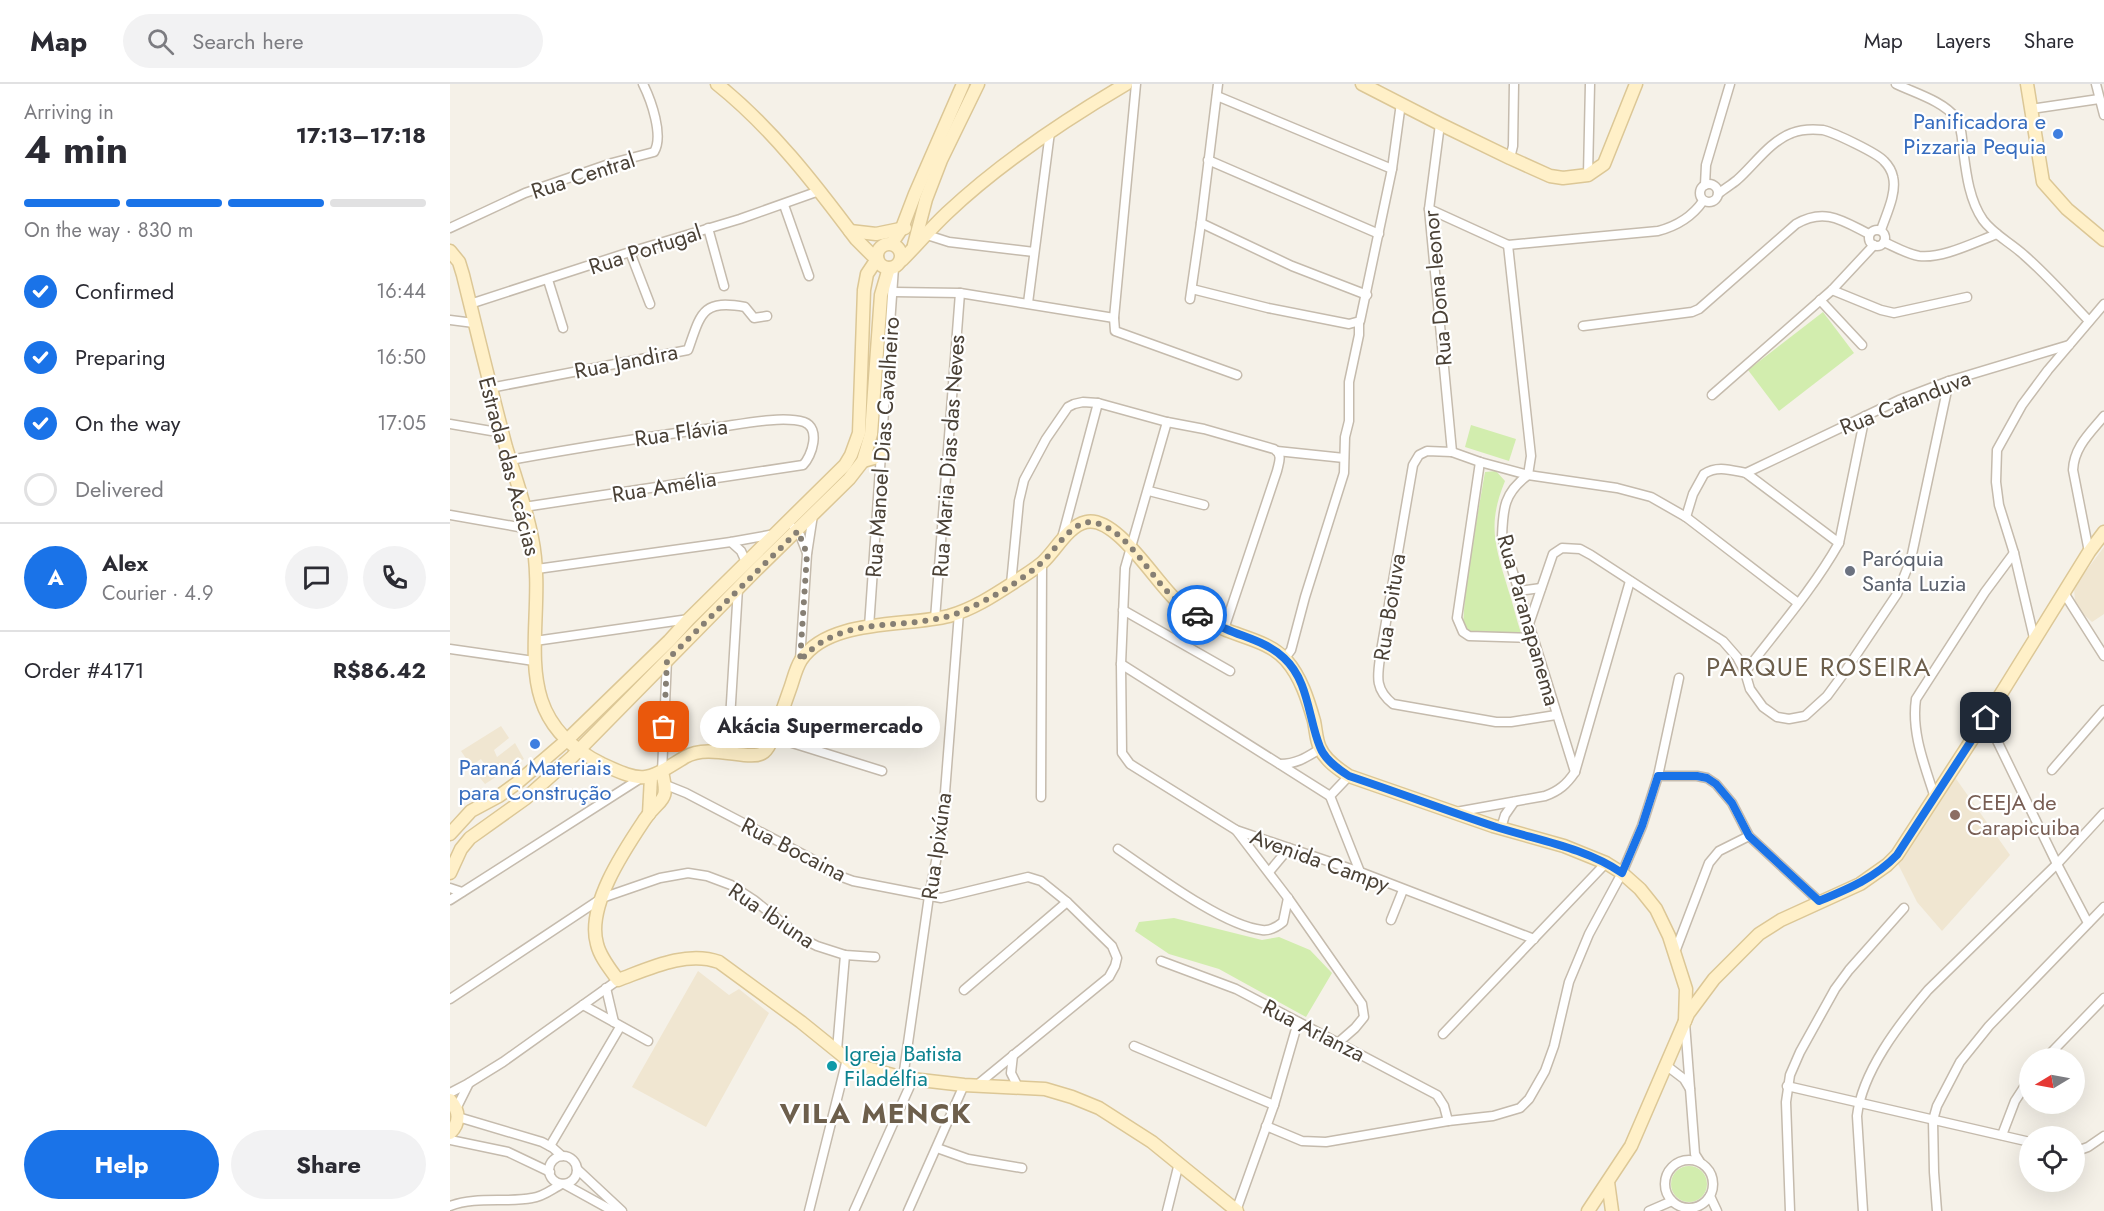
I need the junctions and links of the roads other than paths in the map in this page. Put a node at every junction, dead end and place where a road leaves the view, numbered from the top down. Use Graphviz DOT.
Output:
graph roads {
  1 [pos="717,84"];
  2 [pos="963,84"];
  3 [pos="978,84"];
  4 [pos="1126,84"];
  5 [pos="1136,84"];
  6 [pos="1218,84"];
  7 [pos="1362,84"];
  8 [pos="1514,84"];
  9 [pos="1590,84"];
  10 [pos="1636,84"];
  11 [pos="1730,84"];
  12 [pos="1896,84"];
  13 [pos="2027,84"];
  14 [pos="2096,84"];
  15 [pos="646,85"];
  16 [pos="1217,96"];
  17 [pos="2099,99"];
  18 [pos="1401,103"];
  19 [pos="2031,108"];
  20 [pos="2104,114"];
  21 [pos="955,118"];
  22 [pos="1440,124"];
  23 [pos="1050,131"];
  24 [pos="1510,158"];
  25 [pos="1208,160"];
  26 [pos="1392,169"];
  27 [pos="1588,175"];
  28 [pos="1705,185"];
  29 [pos="819,191"];
  30 [pos="1718,194"];
  31 [pos="926,199"];
  32 [pos="1703,201"];
  33 [pos="784,205"];
  34 [pos="1429,209"];
  35 [pos="946,214"];
  36 [pos="1201,223"];
  37 [pos="450,228"];
  38 [pos="708,228"];
  39 [pos="902,228"];
  40 [pos="850,231"];
  41 [pos="1881,231"];
  42 [pos="923,233"];
  43 [pos="876,234"];
  44 [pos="1379,234"];
  45 [pos="1869,234"];
  46 [pos="1997,234"];
  47 [pos="2104,240"];
  48 [pos="1884,242"];
  49 [pos="891,243"];
  50 [pos="1508,245"];
  51 [pos="1874,245"];
  52 [pos="450,251"];
  53 [pos="630,252"];
  54 [pos="1034,252"];
  55 [pos="877,258"];
  56 [pos="895,265"];
  57 [pos="809,276"];
  58 [pos="548,280"];
  59 [pos="724,286"];
  60 [pos="1192,289"];
  61 [pos="1832,290"];
  62 [pos="894,292"];
  63 [pos="960,293"];
  64 [pos="1367,296"];
  65 [pos="1967,297"];
  66 [pos="1190,299"];
  67 [pos="1820,300"];
  68 [pos="1028,303"];
  69 [pos="470,304"];
  70 [pos="650,304"];
  71 [pos="2104,304"];
  72 [pos="767,316"];
  73 [pos="1114,318"];
  74 [pos="450,320"];
  75 [pos="2089,321"];
  76 [pos="1359,322"];
  77 [pos="474,323"];
  78 [pos="1582,326"];
  79 [pos="563,328"];
  80 [pos="1862,345"];
  81 [pos="2070,345"];
  82 [pos="1237,375"];
  83 [pos="1949,381"];
  84 [pos="490,388"];
  85 [pos="1712,395"];
  86 [pos="1098,403"];
  87 [pos="1865,416"];
  88 [pos="2104,416"];
  89 [pos="1167,422"];
  90 [pos="450,424"];
  91 [pos="502,433"];
  92 [pos="883,449"];
  93 [pos="1275,450"];
  94 [pos="1452,452"];
  95 [pos="1344,458"];
  96 [pos="510,460"];
  97 [pos="863,461"];
  98 [pos="1480,462"];
  99 [pos="803,465"];
  100 [pos="1746,473"];
  101 [pos="1528,475"];
  102 [pos="1149,492"];
  103 [pos="1204,505"];
  104 [pos="524,507"];
  105 [pos="450,515"];
  106 [pos="813,515"];
  107 [pos="1686,517"];
  108 [pos="787,523"];
  109 [pos="530,529"];
  110 [pos="798,531"];
  111 [pos="2104,532"];
  112 [pos="775,534"];
  113 [pos="1061,541"];
  114 [pos="732,542"];
  115 [pos="1839,543"];
  116 [pos="1130,548"];
  117 [pos="2089,552"];
  118 [pos="2014,553"];
  119 [pos="807,554"];
  120 [pos="746,562"];
  121 [pos="1042,563"];
  122 [pos="537,569"];
  123 [pos="1630,581"];
  124 [pos="1011,584"];
  125 [pos="738,588"];
  126 [pos="1541,588"];
  127 [pos="1518,591"];
  128 [pos="2064,593"];
  129 [pos="719,598"];
  130 [pos="1798,603"];
  131 [pos="1123,610"];
  132 [pos="959,613"];
  133 [pos="689,619"];
  134 [pos="935,619"];
  135 [pos="657,624"];
  136 [pos="1529,624"];
  137 [pos="869,627"];
  138 [pos="1224,629"];
  139 [pos="1533,638"];
  140 [pos="2034,638"];
  141 [pos="535,641"];
  142 [pos="669,642"];
  143 [pos="450,649"];
  144 [pos="2104,657"];
  145 [pos="1285,658"];
  146 [pos="534,660"];
  147 [pos="667,660"];
  148 [pos="800,661"];
  149 [pos="1121,664"];
  150 [pos="1230,671"];
  151 [pos="1745,672"];
  152 [pos="1679,678"];
  153 [pos="2104,710"];
  154 [pos="1556,716"];
  155 [pos="1986,718"];
  156 [pos="773,737"];
  157 [pos="567,740"];
  158 [pos="1320,749"];
  159 [pos="578,751"];
  160 [pos="728,752"];
  161 [pos="1280,764"];
  162 [pos="2052,770"];
  163 [pos="882,771"];
  164 [pos="1575,772"];
  165 [pos="651,776"];
  166 [pos="1349,776"];
  167 [pos="1658,776"];
  168 [pos="517,783"];
  169 [pos="666,785"];
  170 [pos="1041,796"];
  171 [pos="1330,796"];
  172 [pos="526,798"];
  173 [pos="1935,798"];
  174 [pos="1514,802"];
  175 [pos="1455,812"];
  176 [pos="2104,813"];
  177 [pos="649,814"];
  178 [pos="1502,828"];
  179 [pos="1236,830"];
  180 [pos="450,834"];
  181 [pos="1749,836"];
  182 [pos="1289,848"];
  183 [pos="1118,849"];
  184 [pos="1606,863"];
  185 [pos="2057,864"];
  186 [pos="1269,872"];
  187 [pos="1360,872"];
  188 [pos="450,873"];
  189 [pos="1622,873"];
  190 [pos="450,888"];
  191 [pos="1403,890"];
  192 [pos="462,892"];
  193 [pos="929,896"];
  194 [pos="602,898"];
  195 [pos="1288,898"];
  196 [pos="450,900"];
  197 [pos="1819,901"];
  198 [pos="1066,902"];
  199 [pos="1904,908"];
  200 [pos="2104,908"];
  201 [pos="1391,920"];
  202 [pos="2088,923"];
  203 [pos="1534,939"];
  204 [pos="1675,952"];
  205 [pos="845,955"];
  206 [pos="875,957"];
  207 [pos="1161,961"];
  208 [pos="618,980"];
  209 [pos="606,988"];
  210 [pos="964,990"];
  211 [pos="451,997"];
  212 [pos="2104,998"];
  213 [pos="583,1005"];
  214 [pos="1685,1021"];
  215 [pos="1298,1022"];
  216 [pos="617,1025"];
  217 [pos="1443,1034"];
  218 [pos="648,1041"];
  219 [pos="1339,1042"];
  220 [pos="1134,1046"];
  221 [pos="2056,1048"];
  222 [pos="837,1050"];
  223 [pos="1013,1055"];
  224 [pos="847,1059"];
  225 [pos="1667,1066"];
  226 [pos="908,1078"];
  227 [pos="469,1083"];
  228 [pos="964,1084"];
  229 [pos="977,1085"];
  230 [pos="1788,1086"];
  231 [pos="1018,1088"];
  232 [pos="1691,1092"];
  233 [pos="450,1093"];
  234 [pos="2019,1095"];
  235 [pos="1859,1102"];
  236 [pos="1274,1105"];
  237 [pos="455,1109"];
  238 [pos="1933,1120"];
  239 [pos="1448,1121"];
  240 [pos="1266,1126"];
  241 [pos="450,1133"];
  242 [pos="2002,1135"];
  243 [pos="2104,1136"];
  244 [pos="2019,1139"];
  245 [pos="450,1140"];
  246 [pos="550,1146"];
  247 [pos="937,1148"];
  248 [pos="2085,1148"];
  249 [pos="562,1156"];
  250 [pos="1700,1162"];
  251 [pos="1179,1164"];
  252 [pos="577,1168"];
  253 [pos="1022,1168"];
  254 [pos="550,1174"];
  255 [pos="1608,1182"];
  256 [pos="563,1184"];
  257 [pos="549,1190"];
  258 [pos="1710,1196"];
  259 [pos="1672,1202"];
  260 [pos="450,1206"];
  261 [pos="1694,1210"];
  262 [pos="612,1211"];
  263 [pos="622,1211"];
  264 [pos="809,1211"];
  265 [pos="854,1211"];
  266 [pos="908,1211"];
  267 [pos="1167,1211"];
  268 [pos="1237,1211"];
  269 [pos="1588,1211"];
  270 [pos="1593,1211"];
  271 [pos="1602,1211"];
  272 [pos="1612,1211"];
  273 [pos="1649,1211"];
  274 [pos="1717,1211"];
  275 [pos="1790,1211"];
  276 [pos="1863,1211"];
  277 [pos="1937,1211"];
  1 -- 29 [label="main road"];
  2 -- 21 [label="main road"];
  3 -- 21 [label="main road"];
  4 -- 23 [label="main road"];
  5 -- 73 [label="street"];
  6 -- 16 [label="street"];
  7 -- 18 [label="main road"];
  8 -- 24 [label="street"];
  9 -- 27 [label="street"];
  10 -- 27 [label="main road"];
  11 -- 28 [label="street"];
  12 -- 46 [label="street"];
  13 -- 19 [label="main road"];
  14 -- 17 [label="street"];
  15 -- 37 [label="street, Rua Central"];
  16 -- 25 [label="street"];
  16 -- 26 [label="street"];
  17 -- 19 [label="street"];
  17 -- 20 [label="street"];
  18 -- 22 [label="main road"];
  18 -- 26 [label="street"];
  19 -- 47 [label="main road"];
  21 -- 31 [label="main road"];
  21 -- 39 [label="main road"];
  22 -- 24 [label="main road"];
  22 -- 34 [label="street, Rua Dona leonor"];
  23 -- 35 [label="main road"];
  23 -- 54 [label="street"];
  24 -- 27 [label="main road"];
  25 -- 36 [label="street"];
  25 -- 44 [label="street"];
  26 -- 44 [label="street"];
  28 -- 30 [label="street"];
  28 -- 32 [label="street"];
  29 -- 33 [label="street, Rua Portugal"];
  29 -- 40 [label="main road"];
  30 -- 32 [label="street"];
  30 -- 41 [label="street"];
  31 -- 35 [label="main road"];
  31 -- 42 [label="main road"];
  32 -- 50 [label="street"];
  33 -- 38 [label="street, Rua Portugal"];
  33 -- 57 [label="street"];
  34 -- 50 [label="street"];
  34 -- 94 [label="street, Rua Dona leonor"];
  35 -- 42 [label="main road"];
  36 -- 60 [label="street"];
  36 -- 64 [label="street"];
  38 -- 53 [label="street, Rua Portugal"];
  38 -- 59 [label="street"];
  39 -- 42 [label="main road"];
  39 -- 43 [label="main road"];
  39 -- 49 [label="main road"];
  40 -- 43 [label="main road"];
  40 -- 55 [label="main road"];
  41 -- 45 [label="street"];
  41 -- 48 [label="street"];
  42 -- 54 [label="street"];
  42 -- 56 [label="main road"];
  43 -- 49 [label="main road"];
  44 -- 64 [label="street"];
  45 -- 51 [label="street"];
  45 -- 78 [label="street"];
  46 -- 48 [label="street"];
  46 -- 75 [label="street"];
  48 -- 51 [label="street"];
  49 -- 55 [label="main road"];
  49 -- 56 [label="main road"];
  50 -- 101 [label="street"];
  51 -- 61 [label="street"];
  52 -- 69 [label="main road, Estrada das Acácias"];
  53 -- 58 [label="street, Rua Portugal"];
  53 -- 70 [label="street"];
  54 -- 68 [label="street"];
  55 -- 56 [label="main road"];
  55 -- 108 [label="main road"];
  56 -- 62 [label="street, Rua Manoel Dias Cavalheiro"];
  56 -- 97 [label="main road"];
  58 -- 69 [label="street, Rua Portugal"];
  58 -- 79 [label="street"];
  60 -- 66 [label="street"];
  60 -- 76 [label="street"];
  61 -- 65 [label="street"];
  61 -- 67 [label="street"];
  62 -- 63 [label="street"];
  62 -- 92 [label="street, Rua Manoel Dias Cavalheiro"];
  63 -- 68 [label="street"];
  63 -- 134 [label="street, Rua Maria Dias das Neves"];
  64 -- 76 [label="street"];
  67 -- 80 [label="street"];
  67 -- 85 [label="street"];
  68 -- 73 [label="street"];
  69 -- 77 [label="main road, Estrada das Acácias"];
  71 -- 75 [label="street"];
  72 -- 84 [label="street, Rua Jandira"];
  73 -- 82 [label="street"];
  74 -- 77 [label="street"];
  75 -- 81 [label="street"];
  76 -- 95 [label="street"];
  77 -- 84 [label="main road, Estrada das Acácias"];
  81 -- 83 [label="street, Rua Catanduva"];
  81 -- 118 [label="street"];
  83 -- 87 [label="street, Rua Catanduva"];
  83 -- 151 [label="street"];
  84 -- 91 [label="main road, Estrada das Acácias"];
  86 -- 89 [label="street"];
  86 -- 113 [label="street"];
  86 -- 124 [label="street"];
  87 -- 100 [label="street, Rua Catanduva"];
  87 -- 115 [label="street"];
  88 -- 117 [label="street"];
  89 -- 93 [label="street"];
  89 -- 102 [label="street"];
  90 -- 91 [label="street"];
  91 -- 96 [label="main road, Estrada das Acácias"];
  92 -- 97 [label="main road"];
  92 -- 137 [label="street, Rua Manoel Dias Cavalheiro"];
  93 -- 95 [label="street"];
  93 -- 138 [label="street"];
  94 -- 98 [label="street, Rua Boituva"];
  94 -- 154 [label="street, Rua Boituva"];
  95 -- 145 [label="street"];
  96 -- 99 [label="street, Rua Flávia"];
  96 -- 104 [label="main road, Estrada das Acácias"];
  97 -- 106 [label="main road"];
  98 -- 101 [label="street, Rua Boituva"];
  98 -- 139 [label="street"];
  99 -- 104 [label="street, Rua Amélia"];
  100 -- 107 [label="street"];
  100 -- 115 [label="street"];
  101 -- 107 [label="street, Rua Boituva"];
  101 -- 127 [label="street, Rua Paranapanema"];
  102 -- 103 [label="street"];
  102 -- 116 [label="street"];
  104 -- 109 [label="main road, Estrada das Acácias"];
  105 -- 109 [label="street"];
  106 -- 110 [label="main road"];
  106 -- 119 [label="street"];
  107 -- 130 [label="street, Rua Boituva"];
  108 -- 110 [label="street"];
  108 -- 112 [label="main road"];
  109 -- 122 [label="main road, Estrada das Acácias"];
  110 -- 119 [label="street"];
  110 -- 125 [label="main road"];
  111 -- 117 [label="main road"];
  112 -- 114 [label="street"];
  112 -- 120 [label="main road"];
  113 -- 116 [label="main road"];
  113 -- 121 [label="main road"];
  114 -- 120 [label="street"];
  114 -- 122 [label="street"];
  115 -- 130 [label="street"];
  116 -- 131 [label="street"];
  116 -- 138 [label="main road"];
  117 -- 128 [label="main road"];
  118 -- 140 [label="street"];
  118 -- 173 [label="street"];
  119 -- 148 [label="street"];
  120 -- 129 [label="main road"];
  121 -- 124 [label="main road"];
  121 -- 170 [label="street"];
  122 -- 141 [label="main road, Estrada das Acácias"];
  123 -- 126 [label="street"];
  123 -- 151 [label="street"];
  123 -- 164 [label="street"];
  124 -- 132 [label="main road"];
  125 -- 129 [label="main road"];
  125 -- 160 [label="street"];
  126 -- 127 [label="street"];
  126 -- 136 [label="street"];
  127 -- 136 [label="street, Rua Paranapanema"];
  128 -- 140 [label="main road"];
  128 -- 144 [label="street"];
  129 -- 133 [label="main road"];
  129 -- 147 [label="main road"];
  130 -- 151 [label="street"];
  131 -- 149 [label="street"];
  131 -- 150 [label="street"];
  132 -- 134 [label="main road"];
  132 -- 193 [label="street, Rua Ipixúna"];
  133 -- 135 [label="street"];
  133 -- 142 [label="main road"];
  134 -- 137 [label="main road"];
  135 -- 141 [label="street"];
  135 -- 142 [label="street"];
  136 -- 139 [label="street, Rua Paranapanema"];
  137 -- 148 [label="main road"];
  138 -- 145 [label="main road"];
  139 -- 154 [label="street, Rua Paranapanema"];
  140 -- 155 [label="main road"];
  141 -- 146 [label="main road, Estrada das Acácias"];
  142 -- 147 [label="street"];
  142 -- 157 [label="main road"];
  143 -- 146 [label="street"];
  145 -- 158 [label="main road"];
  146 -- 157 [label="main road, Estrada das Acácias"];
  147 -- 159 [label="main road"];
  147 -- 165 [label="street"];
  148 -- 156 [label="main road"];
  149 -- 161 [label="street"];
  149 -- 179 [label="street, Avenida Campy"];
  152 -- 167 [label="street"];
  153 -- 162 [label="street"];
  154 -- 164 [label="street, Rua Paranapanema"];
  155 -- 173 [label="main road"];
  155 -- 185 [label="street"];
  156 -- 160 [label="main road"];
  156 -- 163 [label="street"];
  157 -- 159 [label="main road, Estrada das Acácias"];
  157 -- 168 [label="main road"];
  158 -- 161 [label="street"];
  158 -- 166 [label="main road"];
  159 -- 165 [label="main road, Estrada das Acácias"];
  159 -- 172 [label="main road"];
  160 -- 165 [label="main road"];
  161 -- 171 [label="street"];
  164 -- 174 [label="street"];
  165 -- 169 [label="main road"];
  165 -- 177 [label="main road"];
  165 -- 192 [label="street"];
  166 -- 171 [label="street"];
  166 -- 175 [label="main road"];
  167 -- 181 [label="street"];
  167 -- 189 [label="street"];
  168 -- 172 [label="main road"];
  168 -- 180 [label="main road"];
  169 -- 177 [label="main road"];
  169 -- 193 [label="street, Rua Bocaina"];
  171 -- 187 [label="street"];
  172 -- 188 [label="main road"];
  173 -- 197 [label="main road"];
  174 -- 175 [label="street"];
  174 -- 178 [label="street"];
  175 -- 178 [label="main road"];
  176 -- 185 [label="street"];
  177 -- 194 [label="main road"];
  178 -- 184 [label="main road"];
  179 -- 182 [label="street, Avenida Campy"];
  179 -- 186 [label="street"];
  181 -- 197 [label="street"];
  181 -- 204 [label="street"];
  182 -- 186 [label="street"];
  182 -- 187 [label="street, Avenida Campy"];
  183 -- 195 [label="street"];
  184 -- 189 [label="main road"];
  184 -- 203 [label="street"];
  185 -- 202 [label="street"];
  185 -- 235 [label="street"];
  186 -- 195 [label="street"];
  187 -- 191 [label="street, Avenida Campy"];
  189 -- 204 [label="main road"];
  189 -- 239 [label="street"];
  190 -- 192 [label="street"];
  191 -- 201 [label="street"];
  191 -- 203 [label="street, Avenida Campy"];
  192 -- 196 [label="street"];
  193 -- 198 [label="street, Rua Bocaina"];
  193 -- 226 [label="street, Rua Ipixúna"];
  194 -- 205 [label="street, Rua Ibiuna"];
  194 -- 208 [label="main road"];
  194 -- 211 [label="street, Rua Ibiuna"];
  195 -- 219 [label="street"];
  197 -- 214 [label="main road"];
  198 -- 210 [label="street"];
  198 -- 223 [label="street, Rua Bocaina"];
  199 -- 230 [label="street"];
  200 -- 202 [label="street"];
  202 -- 238 [label="street"];
  203 -- 217 [label="street"];
  204 -- 214 [label="main road"];
  205 -- 206 [label="street, Rua Ibiuna"];
  205 -- 222 [label="street"];
  207 -- 215 [label="street, Rua Arlanza"];
  208 -- 209 [label="street"];
  208 -- 222 [label="main road"];
  209 -- 213 [label="street"];
  209 -- 216 [label="street"];
  212 -- 221 [label="street"];
  213 -- 216 [label="street"];
  213 -- 227 [label="street"];
  214 -- 225 [label="main road"];
  214 -- 232 [label="street"];
  215 -- 219 [label="street, Rua Arlanza"];
  215 -- 236 [label="street"];
  216 -- 218 [label="street"];
  216 -- 246 [label="street"];
  219 -- 239 [label="street, Rua Arlanza"];
  220 -- 236 [label="street"];
  222 -- 224 [label="main road"];
  223 -- 229 [label="street"];
  223 -- 231 [label="street"];
  224 -- 226 [label="main road"];
  224 -- 264 [label="street"];
  225 -- 232 [label="street"];
  225 -- 255 [label="main road"];
  226 -- 228 [label="main road"];
  226 -- 265 [label="street, Rua Ipixúna"];
  227 -- 233 [label="street"];
  227 -- 237 [label="street"];
  228 -- 229 [label="main road"];
  228 -- 247 [label="street"];
  229 -- 231 [label="main road"];
  230 -- 235 [label="street"];
  230 -- 275 [label="street"];
  231 -- 251 [label="main road"];
  232 -- 250 [label="street"];
  234 -- 242 [label="street"];
  235 -- 238 [label="street"];
  235 -- 276 [label="street"];
  236 -- 240 [label="street"];
  237 -- 241 [label="main road"];
  237 -- 246 [label="street"];
  238 -- 242 [label="street"];
  238 -- 277 [label="street"];
  239 -- 240 [label="street"];
  240 -- 268 [label="street"];
  242 -- 244 [label="street"];
  243 -- 248 [label="street"];
  245 -- 254 [label="street"];
  246 -- 249 [label="street"];
  247 -- 253 [label="street"];
  247 -- 266 [label="street"];
  249 -- 252 [label="street"];
  249 -- 254 [label="street"];
  250 -- 258 [label="street"];
  250 -- 259 [label="street"];
  251 -- 267 [label="street"];
  251 -- 268 [label="main road"];
  252 -- 256 [label="street"];
  252 -- 263 [label="street"];
  254 -- 256 [label="street"];
  254 -- 257 [label="street"];
  255 -- 269 [label="main road"];
  255 -- 272 [label="main road"];
  256 -- 257 [label="street"];
  256 -- 262 [label="street"];
  257 -- 260 [label="street"];
  258 -- 261 [label="street"];
  258 -- 274 [label="street"];
  259 -- 261 [label="street"];
  259 -- 273 [label="street"];
  270 -- 271 [label="main road"];
}
